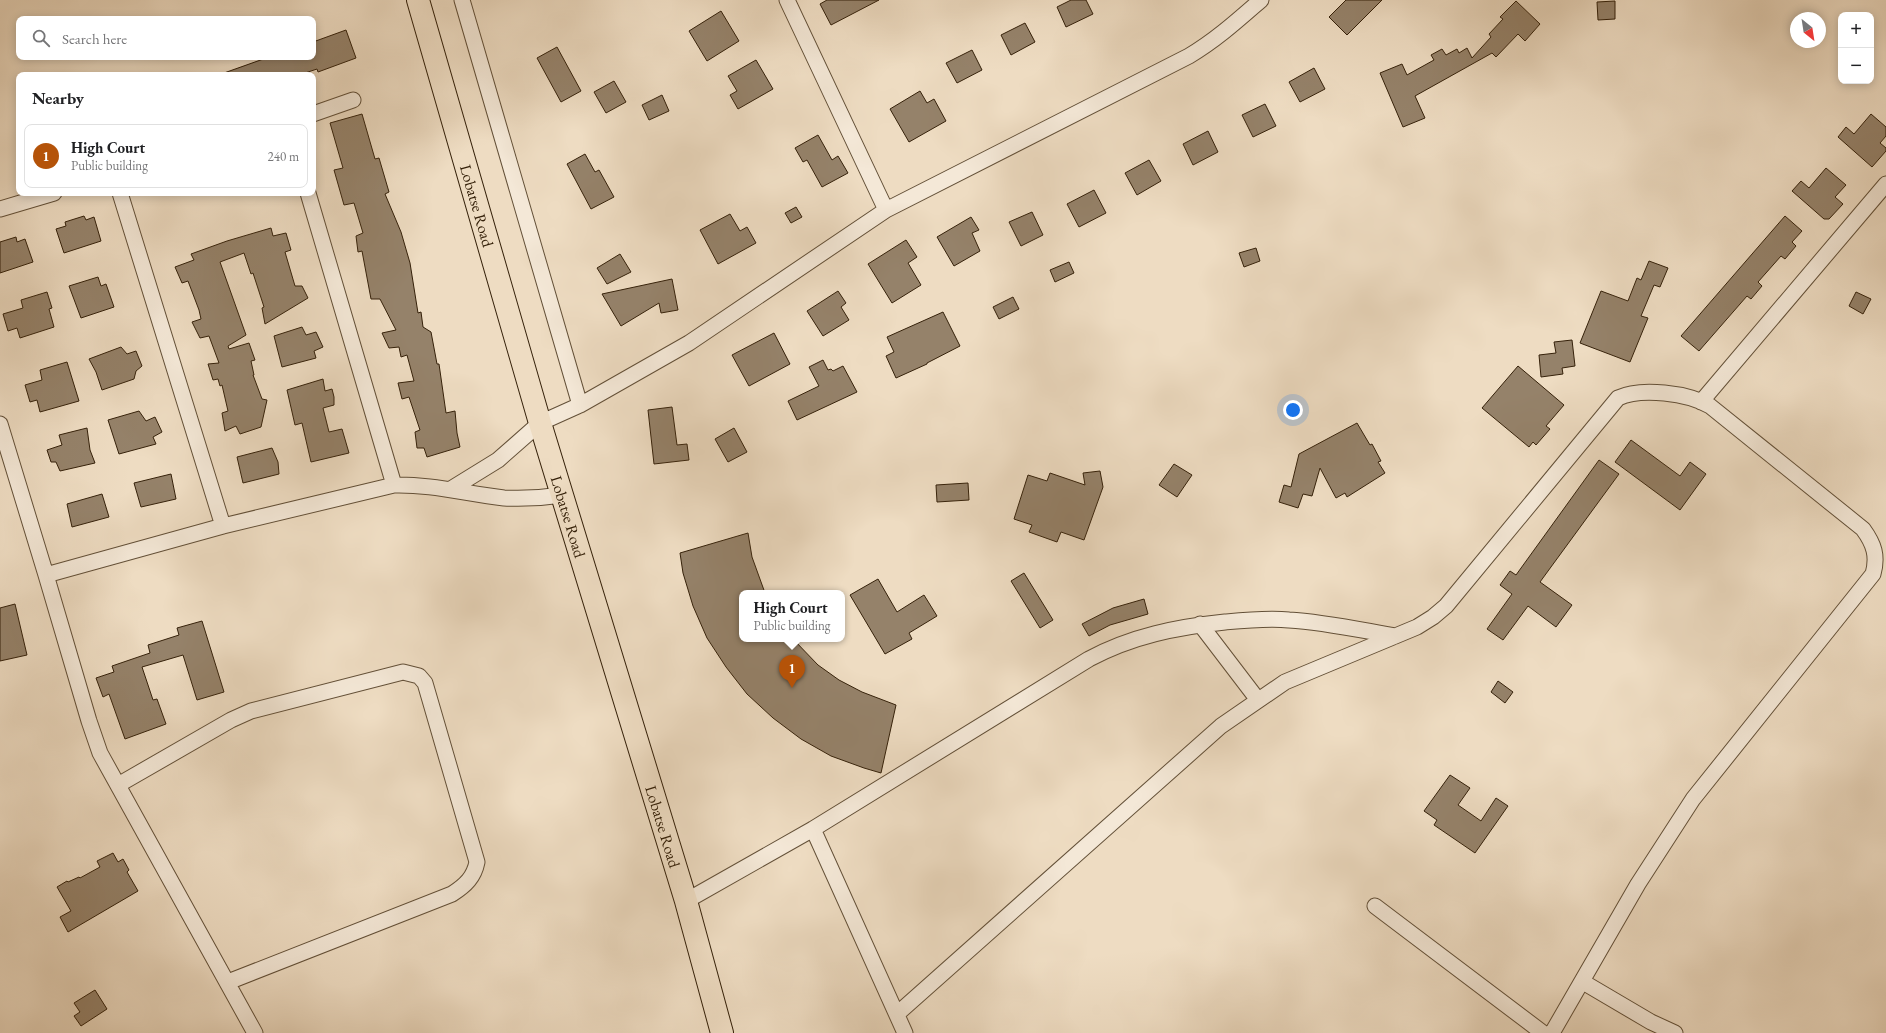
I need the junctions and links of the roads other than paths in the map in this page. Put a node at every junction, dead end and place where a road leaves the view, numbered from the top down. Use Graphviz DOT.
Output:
graph roads {
  1 [pos="418,0"];
  2 [pos="462,0"];
  3 [pos="787,0"];
  4 [pos="1261,0"];
  5 [pos="353,100"];
  6 [pos="316,113"];
  7 [pos="1886,184"];
  8 [pos="44,196"];
  9 [pos="121,196"];
  10 [pos="309,196"];
  11 [pos="0,209"];
  12 [pos="886,210"];
  13 [pos="1701,402"];
  14 [pos="580,405"];
  15 [pos="540,423"];
  16 [pos="0,424"];
  17 [pos="4,455"];
  18 [pos="394,485"];
  19 [pos="450,489"];
  20 [pos="562,495"];
  21 [pos="223,526"];
  22 [pos="1881,556"];
  23 [pos="46,575"];
  24 [pos="1200,624"];
  25 [pos="1396,636"];
  26 [pos="1258,700"];
  27 [pos="118,785"];
  28 [pos="813,829"];
  29 [pos="686,901"];
  30 [pos="1375,906"];
  31 [pos="228,982"];
  32 [pos="1583,982"];
  33 [pos="897,1014"];
  34 [pos="255,1033"];
  35 [pos="722,1033"];
  36 [pos="905,1033"];
  37 [pos="1542,1033"];
  38 [pos="1552,1033"];
  39 [pos="1675,1033"];
  1 -- 15 [label="highway, Lobatse Road"];
  2 -- 14 [label="street"];
  3 -- 12 [label="street"];
  4 -- 12 [label="street"];
  5 -- 6 [label="street"];
  7 -- 13 [label="street"];
  8 -- 11 [label="street"];
  9 -- 21 [label="street"];
  10 -- 18 [label="street"];
  12 -- 14 [label="street"];
  13 -- 22 [label="street"];
  13 -- 25 [label="street"];
  14 -- 15 [label="street"];
  15 -- 19 [label="street"];
  15 -- 20 [label="highway, Lobatse Road"];
  16 -- 17 [label="street"];
  17 -- 23 [label="street"];
  18 -- 19 [label="street"];
  18 -- 21 [label="street"];
  19 -- 20 [label="street"];
  20 -- 29 [label="highway, Lobatse Road"];
  21 -- 23 [label="street"];
  22 -- 32 [label="street"];
  23 -- 27 [label="street"];
  24 -- 25 [label="street"];
  24 -- 26 [label="street"];
  24 -- 28 [label="street"];
  25 -- 26 [label="street"];
  26 -- 33 [label="street"];
  27 -- 31 [label="street"];
  27 -- 31 [label="street"];
  28 -- 29 [label="street"];
  28 -- 33 [label="street"];
  29 -- 35 [label="highway, Lobatse Road"];
  30 -- 37 [label="street"];
  31 -- 34 [label="street"];
  32 -- 38 [label="street"];
  32 -- 39 [label="street"];
  33 -- 36 [label="street"];
}
